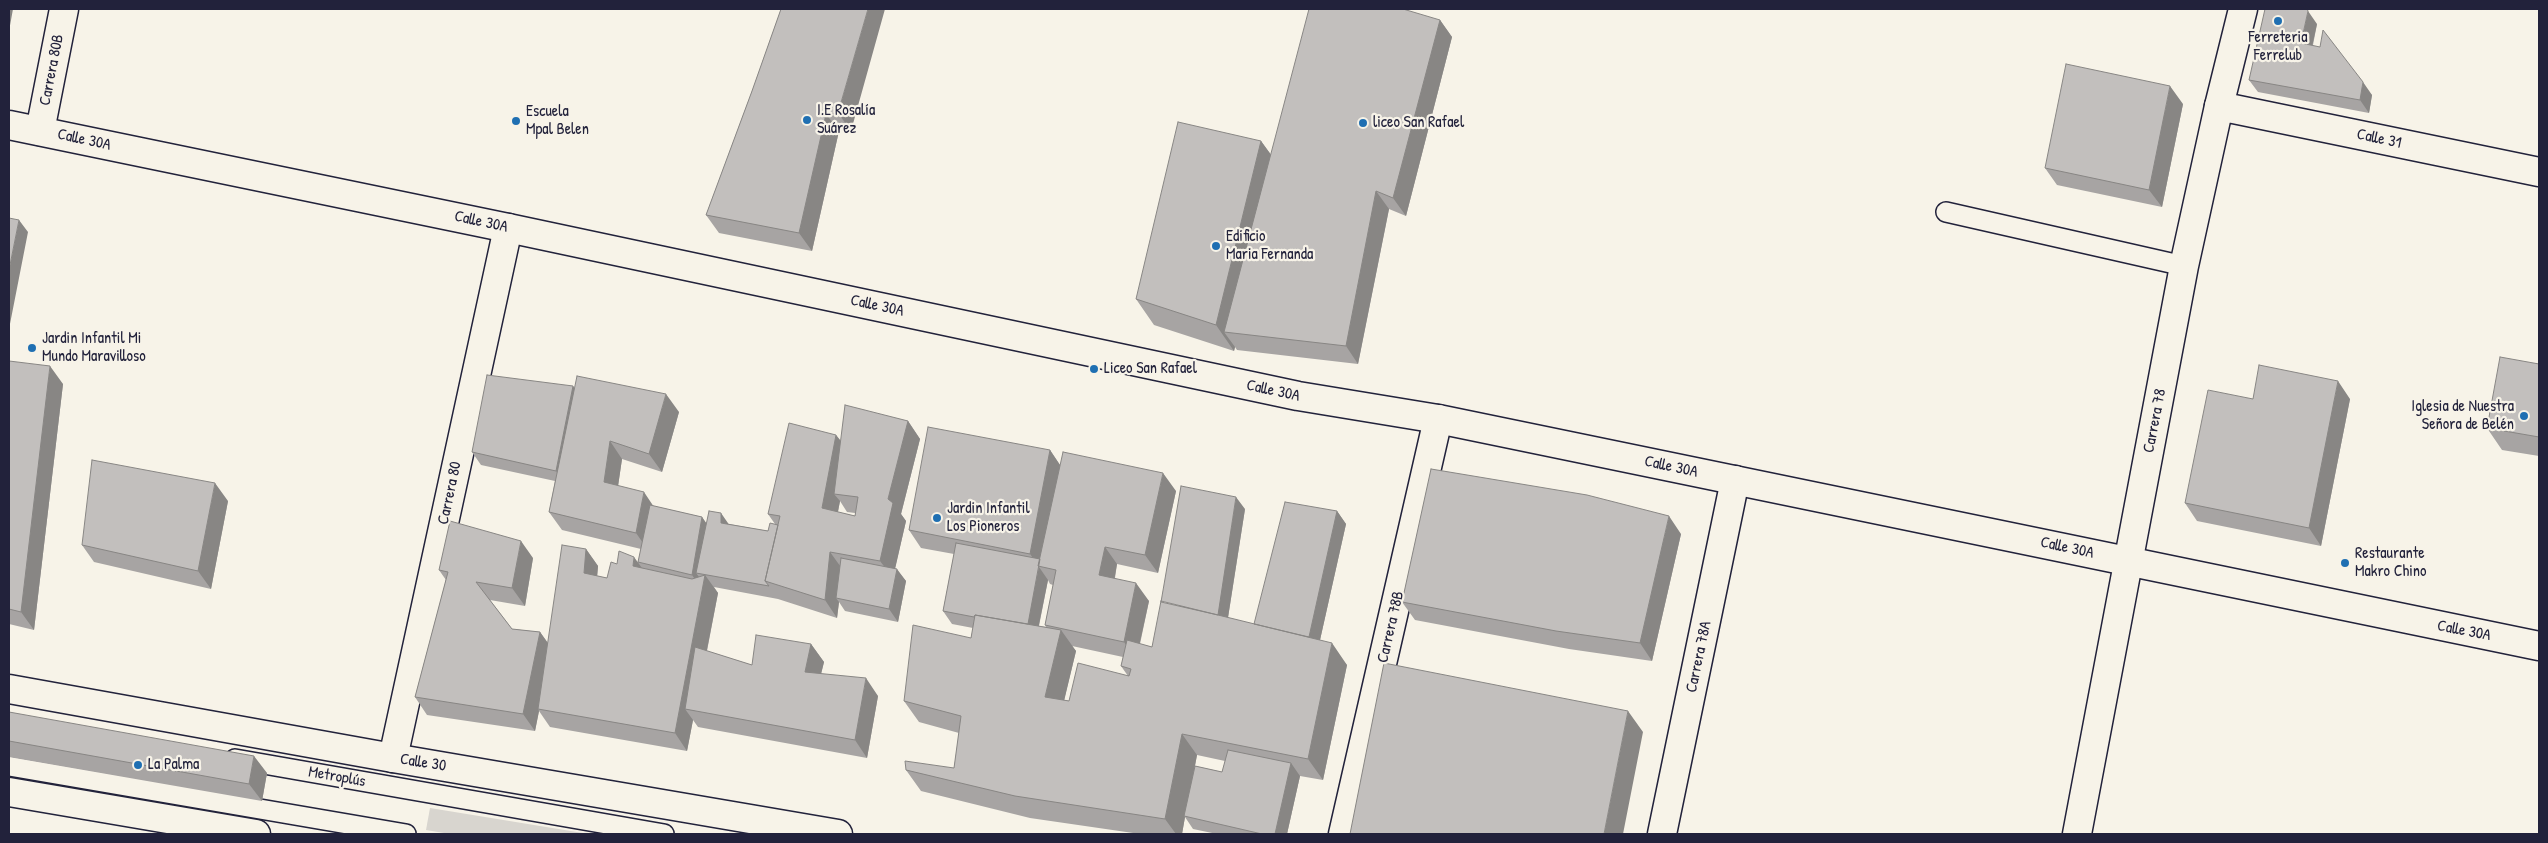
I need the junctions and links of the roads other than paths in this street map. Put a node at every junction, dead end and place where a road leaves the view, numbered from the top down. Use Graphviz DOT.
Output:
graph roads {
  1 [pos="64,9"];
  2 [pos="2243,9"];
  3 [pos="2219,106"];
  4 [pos="9,125"];
  5 [pos="40,131"];
  6 [pos="2539,172"];
  7 [pos="1946,212"];
  8 [pos="508,228"];
  9 [pos="2184,266"];
  10 [pos="1438,419"];
  11 [pos="1735,480"];
  12 [pos="2128,561"];
  13 [pos="2539,646"];
  14 [pos="9,688"];
  15 [pos="214,756"];
  16 [pos="393,758"];
  17 [pos="9,766"];
  18 [pos="9,792"];
  19 [pos="256,834"];
  20 [pos="406,834"];
  21 [pos="664,834"];
  22 [pos="838,834"];
  23 [pos="1344,834"];
  24 [pos="1662,834"];
  25 [pos="2077,834"];
  1 -- 5 [label="street, Carrera 80B"];
  2 -- 3 [label="street, Carrera 78"];
  3 -- 6 [label="street, Calle 31"];
  3 -- 9 [label="street, Carrera 78"];
  4 -- 5 [label="street, Calle 30A"];
  5 -- 8 [label="street, Calle 30A"];
  7 -- 9 [label="lane"];
  8 -- 10 [label="street, Calle 30A"];
  8 -- 16 [label="street, Carrera 80"];
  9 -- 12 [label="street, Carrera 78"];
  10 -- 11 [label="street, Calle 30A"];
  10 -- 23 [label="street, Carrera 78B"];
  11 -- 12 [label="street, Calle 30A"];
  11 -- 24 [label="street, Carrera 78A"];
  12 -- 13 [label="street, Calle 30A"];
  12 -- 25 [label="street, Carrera 78"];
  14 -- 16 [label="street, Calle 30"];
  15 -- 21 [label="lane, Metroplús"];
  16 -- 22 [label="street, Calle 30"];
  17 -- 20 [label="lane"];
  18 -- 19 [label="street"];
}
